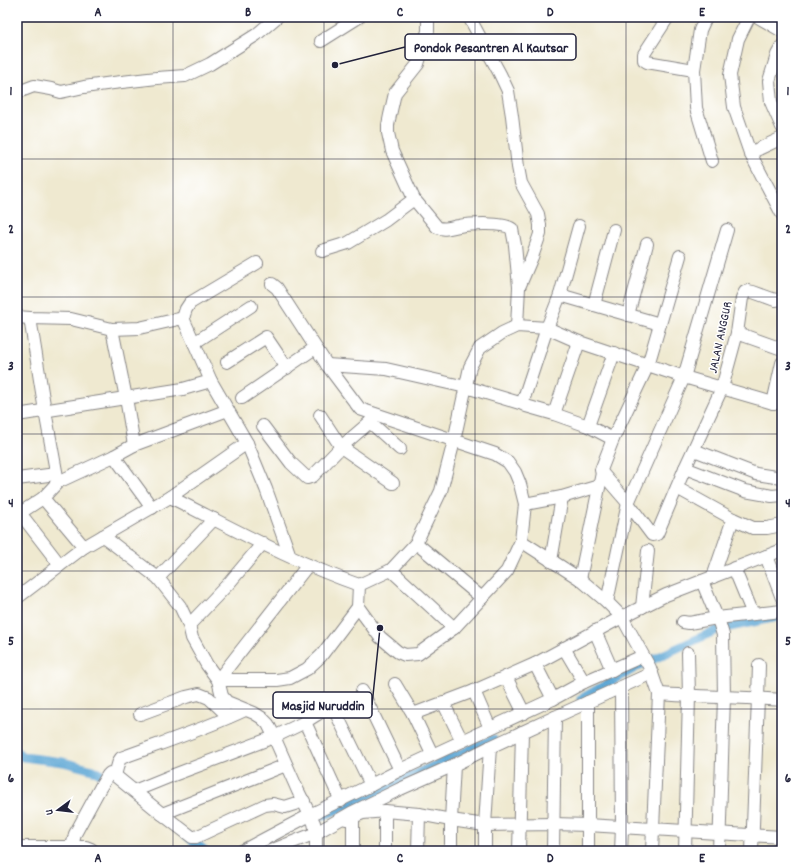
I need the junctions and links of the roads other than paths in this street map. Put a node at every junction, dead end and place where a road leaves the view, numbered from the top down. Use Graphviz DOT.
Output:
graph roads {
  1 [pos="277,17"];
  2 [pos="359,17"];
  3 [pos="428,17"];
  4 [pos="470,17"];
  5 [pos="668,17"];
  6 [pos="706,17"];
  7 [pos="750,17"];
  8 [pos="758,17"];
  9 [pos="782,31"];
  10 [pos="321,41"];
  11 [pos="782,46"];
  12 [pos="694,70"];
  13 [pos="17,94"];
  14 [pos="782,127"];
  15 [pos="782,138"];
  16 [pos="750,153"];
  17 [pos="712,161"];
  18 [pos="414,199"];
  19 [pos="782,214"];
  20 [pos="579,226"];
  21 [pos="614,230"];
  22 [pos="727,230"];
  23 [pos="647,244"];
  24 [pos="322,251"];
  25 [pos="680,256"];
  26 [pos="257,263"];
  27 [pos="272,284"];
  28 [pos="519,287"];
  29 [pos="560,295"];
  30 [pos="782,299"];
  31 [pos="594,305"];
  32 [pos="251,306"];
  33 [pos="628,315"];
  34 [pos="17,316"];
  35 [pos="30,318"];
  36 [pos="183,318"];
  37 [pos="660,324"];
  38 [pos="517,326"];
  39 [pos="547,328"];
  40 [pos="112,329"];
  41 [pos="737,333"];
  42 [pos="579,342"];
  43 [pos="194,343"];
  44 [pos="316,348"];
  45 [pos="782,349"];
  46 [pos="614,353"];
  47 [pos="227,362"];
  48 [pos="782,363"];
  49 [pos="327,365"];
  50 [pos="648,365"];
  51 [pos="287,368"];
  52 [pos="684,377"];
  53 [pos="211,381"];
  54 [pos="466,387"];
  55 [pos="722,388"];
  56 [pos="126,398"];
  57 [pos="242,398"];
  58 [pos="778,403"];
  59 [pos="523,404"];
  60 [pos="228,410"];
  61 [pos="45,411"];
  62 [pos="320,414"];
  63 [pos="554,414"];
  64 [pos="17,415"];
  65 [pos="373,418"];
  66 [pos="263,426"];
  67 [pos="588,426"];
  68 [pos="613,439"];
  69 [pos="454,441"];
  70 [pos="247,442"];
  71 [pos="134,445"];
  72 [pos="341,447"];
  73 [pos="400,449"];
  74 [pos="694,450"];
  75 [pos="114,456"];
  76 [pos="685,468"];
  77 [pos="602,473"];
  78 [pos="57,478"];
  79 [pos="782,478"];
  80 [pos="17,479"];
  81 [pos="393,483"];
  82 [pos="599,486"];
  83 [pos="677,488"];
  84 [pos="782,495"];
  85 [pos="170,497"];
  86 [pos="562,497"];
  87 [pos="43,498"];
  88 [pos="628,503"];
  89 [pos="525,504"];
  90 [pos="152,508"];
  91 [pos="19,514"];
  92 [pos="214,519"];
  93 [pos="734,519"];
  94 [pos="782,525"];
  95 [pos="103,536"];
  96 [pos="521,541"];
  97 [pos="263,543"];
  98 [pos="416,543"];
  99 [pos="84,547"];
  100 [pos="782,550"];
  101 [pos="648,551"];
  102 [pos="290,556"];
  103 [pos="766,556"];
  104 [pos="551,561"];
  105 [pos="60,565"];
  106 [pos="308,565"];
  107 [pos="734,568"];
  108 [pos="390,570"];
  109 [pos="713,576"];
  110 [pos="158,578"];
  111 [pos="580,579"];
  112 [pos="702,581"];
  113 [pos="359,585"];
  114 [pos="17,598"];
  115 [pos="482,598"];
  116 [pos="782,598"];
  117 [pos="607,602"];
  118 [pos="358,607"];
  119 [pos="642,607"];
  120 [pos="782,611"];
  121 [pos="754,614"];
  122 [pos="622,617"];
  123 [pos="717,618"];
  124 [pos="683,622"];
  125 [pos="189,625"];
  126 [pos="454,628"];
  127 [pos="595,631"];
  128 [pos="564,648"];
  129 [pos="688,653"];
  130 [pos="535,664"];
  131 [pos="648,664"];
  132 [pos="759,665"];
  133 [pos="612,670"];
  134 [pos="506,677"];
  135 [pos="218,680"];
  136 [pos="584,682"];
  137 [pos="395,684"];
  138 [pos="621,688"];
  139 [pos="474,690"];
  140 [pos="362,691"];
  141 [pos="659,694"];
  142 [pos="690,696"];
  143 [pos="724,697"];
  144 [pos="758,698"];
  145 [pos="552,699"];
  146 [pos="782,700"];
  147 [pos="443,702"];
  148 [pos="588,702"];
  149 [pos="245,710"];
  150 [pos="524,713"];
  151 [pos="140,714"];
  152 [pos="413,714"];
  153 [pos="229,717"];
  154 [pos="555,717"];
  155 [pos="305,722"];
  156 [pos="490,728"];
  157 [pos="522,732"];
  158 [pos="274,737"];
  159 [pos="462,741"];
  160 [pos="490,747"];
  161 [pos="432,754"];
  162 [pos="286,765"];
  163 [pos="454,765"];
  164 [pos="400,770"];
  165 [pos="115,775"];
  166 [pos="371,785"];
  167 [pos="134,791"];
  168 [pos="341,801"];
  169 [pos="304,802"];
  170 [pos="385,811"];
  171 [pos="162,814"];
  172 [pos="419,814"];
  173 [pos="353,817"];
  174 [pos="451,820"];
  175 [pos="313,823"];
  176 [pos="335,823"];
  177 [pos="554,824"];
  178 [pos="485,825"];
  179 [pos="520,825"];
  180 [pos="588,825"];
  181 [pos="622,827"];
  182 [pos="653,829"];
  183 [pos="686,831"];
  184 [pos="720,834"];
  185 [pos="753,835"];
  186 [pos="782,837"];
  187 [pos="72,847"];
  188 [pos="20,848"];
  189 [pos="274,850"];
  190 [pos="93,851"];
  191 [pos="242,851"];
  192 [pos="316,851"];
  193 [pos="353,851"];
  194 [pos="385,851"];
  195 [pos="418,851"];
  196 [pos="451,851"];
  197 [pos="485,851"];
  198 [pos="519,851"];
  199 [pos="553,851"];
  200 [pos="588,851"];
  201 [pos="621,851"];
  202 [pos="652,851"];
  203 [pos="685,851"];
  204 [pos="719,851"];
  205 [pos="752,851"];
  1 -- 13 [label="street"];
  2 -- 10 [label="street"];
  3 -- 18 [label="street"];
  4 -- 28 [label="street"];
  5 -- 12 [label="street"];
  6 -- 12 [label="street"];
  7 -- 16 [label="street"];
  8 -- 9 [label="street"];
  11 -- 14 [label="street"];
  12 -- 17 [label="street"];
  15 -- 16 [label="street"];
  16 -- 19 [label="street"];
  18 -- 24 [label="street"];
  18 -- 28 [label="street"];
  20 -- 29 [label="street"];
  21 -- 31 [label="street"];
  22 -- 52 [label="street"];
  23 -- 33 [label="street"];
  25 -- 37 [label="street"];
  26 -- 36 [label="street"];
  27 -- 44 [label="street"];
  28 -- 38 [label="street"];
  29 -- 31 [label="street"];
  29 -- 39 [label="street"];
  30 -- 41 [label="street, JALAN ANGGUR"];
  31 -- 33 [label="street"];
  32 -- 43 [label="street"];
  33 -- 37 [label="street"];
  34 -- 35 [label="street"];
  35 -- 40 [label="street"];
  35 -- 61 [label="street"];
  36 -- 40 [label="street"];
  36 -- 43 [label="street"];
  37 -- 50 [label="street"];
  38 -- 39 [label="street"];
  38 -- 54 [label="street"];
  39 -- 42 [label="street"];
  39 -- 59 [label="street"];
  40 -- 56 [label="street"];
  41 -- 45 [label="street"];
  41 -- 55 [label="street, JALAN ANGGUR"];
  42 -- 46 [label="street"];
  42 -- 63 [label="street"];
  43 -- 53 [label="street"];
  44 -- 49 [label="street"];
  44 -- 51 [label="street"];
  46 -- 50 [label="street"];
  46 -- 67 [label="street"];
  47 -- 51 [label="street"];
  48 -- 58 [label="street"];
  49 -- 54 [label="street"];
  49 -- 65 [label="street"];
  50 -- 52 [label="street"];
  50 -- 68 [label="street"];
  51 -- 57 [label="street"];
  52 -- 55 [label="street"];
  52 -- 88 [label="street"];
  53 -- 56 [label="street"];
  53 -- 60 [label="street"];
  54 -- 59 [label="street"];
  54 -- 69 [label="street"];
  55 -- 58 [label="street"];
  55 -- 74 [label="street, JALAN ANGGUR"];
  56 -- 61 [label="street"];
  56 -- 71 [label="street"];
  59 -- 63 [label="street"];
  60 -- 70 [label="street"];
  60 -- 71 [label="street"];
  61 -- 64 [label="street"];
  61 -- 78 [label="street"];
  62 -- 72 [label="street"];
  63 -- 67 [label="street"];
  65 -- 69 [label="street"];
  65 -- 72 [label="street"];
  65 -- 73 [label="street"];
  66 -- 72 [label="street"];
  67 -- 68 [label="street"];
  68 -- 77 [label="street"];
  69 -- 89 [label="street"];
  69 -- 98 [label="street"];
  70 -- 85 [label="street"];
  70 -- 102 [label="street"];
  71 -- 75 [label="street"];
  72 -- 81 [label="street"];
  74 -- 76 [label="street, JALAN ANGGUR"];
  74 -- 79 [label="street"];
  75 -- 78 [label="street"];
  75 -- 90 [label="street"];
  76 -- 83 [label="street, JALAN ANGGUR"];
  76 -- 84 [label="street"];
  77 -- 82 [label="street"];
  77 -- 88 [label="street"];
  78 -- 80 [label="street"];
  78 -- 87 [label="street"];
  82 -- 86 [label="street"];
  82 -- 111 [label="street"];
  83 -- 88 [label="street, JALAN ANGGUR"];
  83 -- 93 [label="street"];
  85 -- 90 [label="street"];
  85 -- 92 [label="street"];
  86 -- 89 [label="street"];
  86 -- 104 [label="street"];
  87 -- 91 [label="street"];
  87 -- 99 [label="street"];
  88 -- 117 [label="street"];
  89 -- 96 [label="street"];
  90 -- 95 [label="street"];
  91 -- 105 [label="street"];
  92 -- 97 [label="street"];
  92 -- 110 [label="street"];
  93 -- 94 [label="street"];
  93 -- 109 [label="street"];
  95 -- 99 [label="street"];
  95 -- 110 [label="street"];
  96 -- 104 [label="street"];
  96 -- 115 [label="street"];
  97 -- 102 [label="street"];
  97 -- 125 [label="street"];
  98 -- 108 [label="street"];
  98 -- 115 [label="street"];
  99 -- 105 [label="street"];
  100 -- 103 [label="street"];
  101 -- 119 [label="street"];
  102 -- 106 [label="street"];
  103 -- 107 [label="street"];
  103 -- 116 [label="street"];
  104 -- 111 [label="street"];
  105 -- 114 [label="street"];
  106 -- 113 [label="street"];
  106 -- 135 [label="street"];
  107 -- 109 [label="street"];
  107 -- 121 [label="street"];
  108 -- 113 [label="street"];
  108 -- 126 [label="street"];
  109 -- 112 [label="street"];
  110 -- 125 [label="street"];
  111 -- 117 [label="street"];
  112 -- 119 [label="street"];
  112 -- 123 [label="street"];
  113 -- 118 [label="street"];
  115 -- 126 [label="street"];
  117 -- 122 [label="street"];
  118 -- 126 [label="street"];
  118 -- 135 [label="street"];
  119 -- 122 [label="street"];
  120 -- 121 [label="street"];
  121 -- 123 [label="street"];
  122 -- 127 [label="street"];
  122 -- 131 [label="street"];
  123 -- 124 [label="street"];
  123 -- 143 [label="street"];
  125 -- 135 [label="street"];
  127 -- 128 [label="street"];
  127 -- 133 [label="street"];
  128 -- 130 [label="street"];
  128 -- 136 [label="street"];
  129 -- 142 [label="street"];
  130 -- 134 [label="street"];
  130 -- 145 [label="street"];
  131 -- 133 [label="street"];
  131 -- 138 [label="street"];
  131 -- 141 [label="street"];
  132 -- 144 [label="street"];
  133 -- 136 [label="street"];
  134 -- 139 [label="street"];
  134 -- 150 [label="street"];
  135 -- 149 [label="street"];
  136 -- 145 [label="street"];
  137 -- 152 [label="street"];
  138 -- 148 [label="street"];
  138 -- 181 [label="street"];
  139 -- 147 [label="street"];
  139 -- 156 [label="street"];
  140 -- 164 [label="street"];
  141 -- 142 [label="street"];
  141 -- 182 [label="street"];
  142 -- 143 [label="street"];
  142 -- 183 [label="street"];
  143 -- 144 [label="street"];
  143 -- 184 [label="street"];
  144 -- 146 [label="street"];
  144 -- 185 [label="street"];
  145 -- 150 [label="street"];
  147 -- 152 [label="street"];
  147 -- 159 [label="street"];
  148 -- 154 [label="street"];
  148 -- 180 [label="street"];
  149 -- 153 [label="street"];
  149 -- 158 [label="street"];
  150 -- 156 [label="street"];
  151 -- 153 [label="street"];
  152 -- 161 [label="street"];
  153 -- 165 [label="street"];
  154 -- 157 [label="street"];
  154 -- 177 [label="street"];
  155 -- 158 [label="street"];
  155 -- 166 [label="street"];
  155 -- 168 [label="street"];
  156 -- 159 [label="street"];
  157 -- 160 [label="street"];
  157 -- 179 [label="street"];
  158 -- 162 [label="street"];
  158 -- 167 [label="street"];
  159 -- 161 [label="street"];
  160 -- 163 [label="street"];
  160 -- 178 [label="street"];
  161 -- 164 [label="street"];
  162 -- 169 [label="street"];
  162 -- 171 [label="street"];
  163 -- 174 [label="street"];
  163 -- 176 [label="street"];
  164 -- 166 [label="street"];
  165 -- 167 [label="street"];
  165 -- 187 [label="street"];
  166 -- 168 [label="street"];
  167 -- 171 [label="street"];
  168 -- 175 [label="street"];
  169 -- 171 [label="street"];
  169 -- 175 [label="street"];
  170 -- 172 [label="street"];
  170 -- 173 [label="street"];
  170 -- 194 [label="street"];
  172 -- 174 [label="street"];
  172 -- 195 [label="street"];
  173 -- 176 [label="street"];
  173 -- 193 [label="street"];
  174 -- 178 [label="street"];
  174 -- 196 [label="street"];
  175 -- 176 [label="street"];
  175 -- 189 [label="street"];
  175 -- 191 [label="street"];
  175 -- 192 [label="street"];
  177 -- 179 [label="street"];
  177 -- 180 [label="street"];
  177 -- 199 [label="street"];
  178 -- 179 [label="street"];
  178 -- 197 [label="street"];
  179 -- 198 [label="street"];
  180 -- 181 [label="street"];
  180 -- 200 [label="street"];
  181 -- 182 [label="street"];
  181 -- 201 [label="street"];
  182 -- 183 [label="street"];
  182 -- 202 [label="street"];
  183 -- 184 [label="street"];
  183 -- 203 [label="street"];
  184 -- 185 [label="street"];
  184 -- 204 [label="street"];
  185 -- 186 [label="street"];
  185 -- 205 [label="street"];
  187 -- 188 [label="street"];
  187 -- 190 [label="street"];
}
